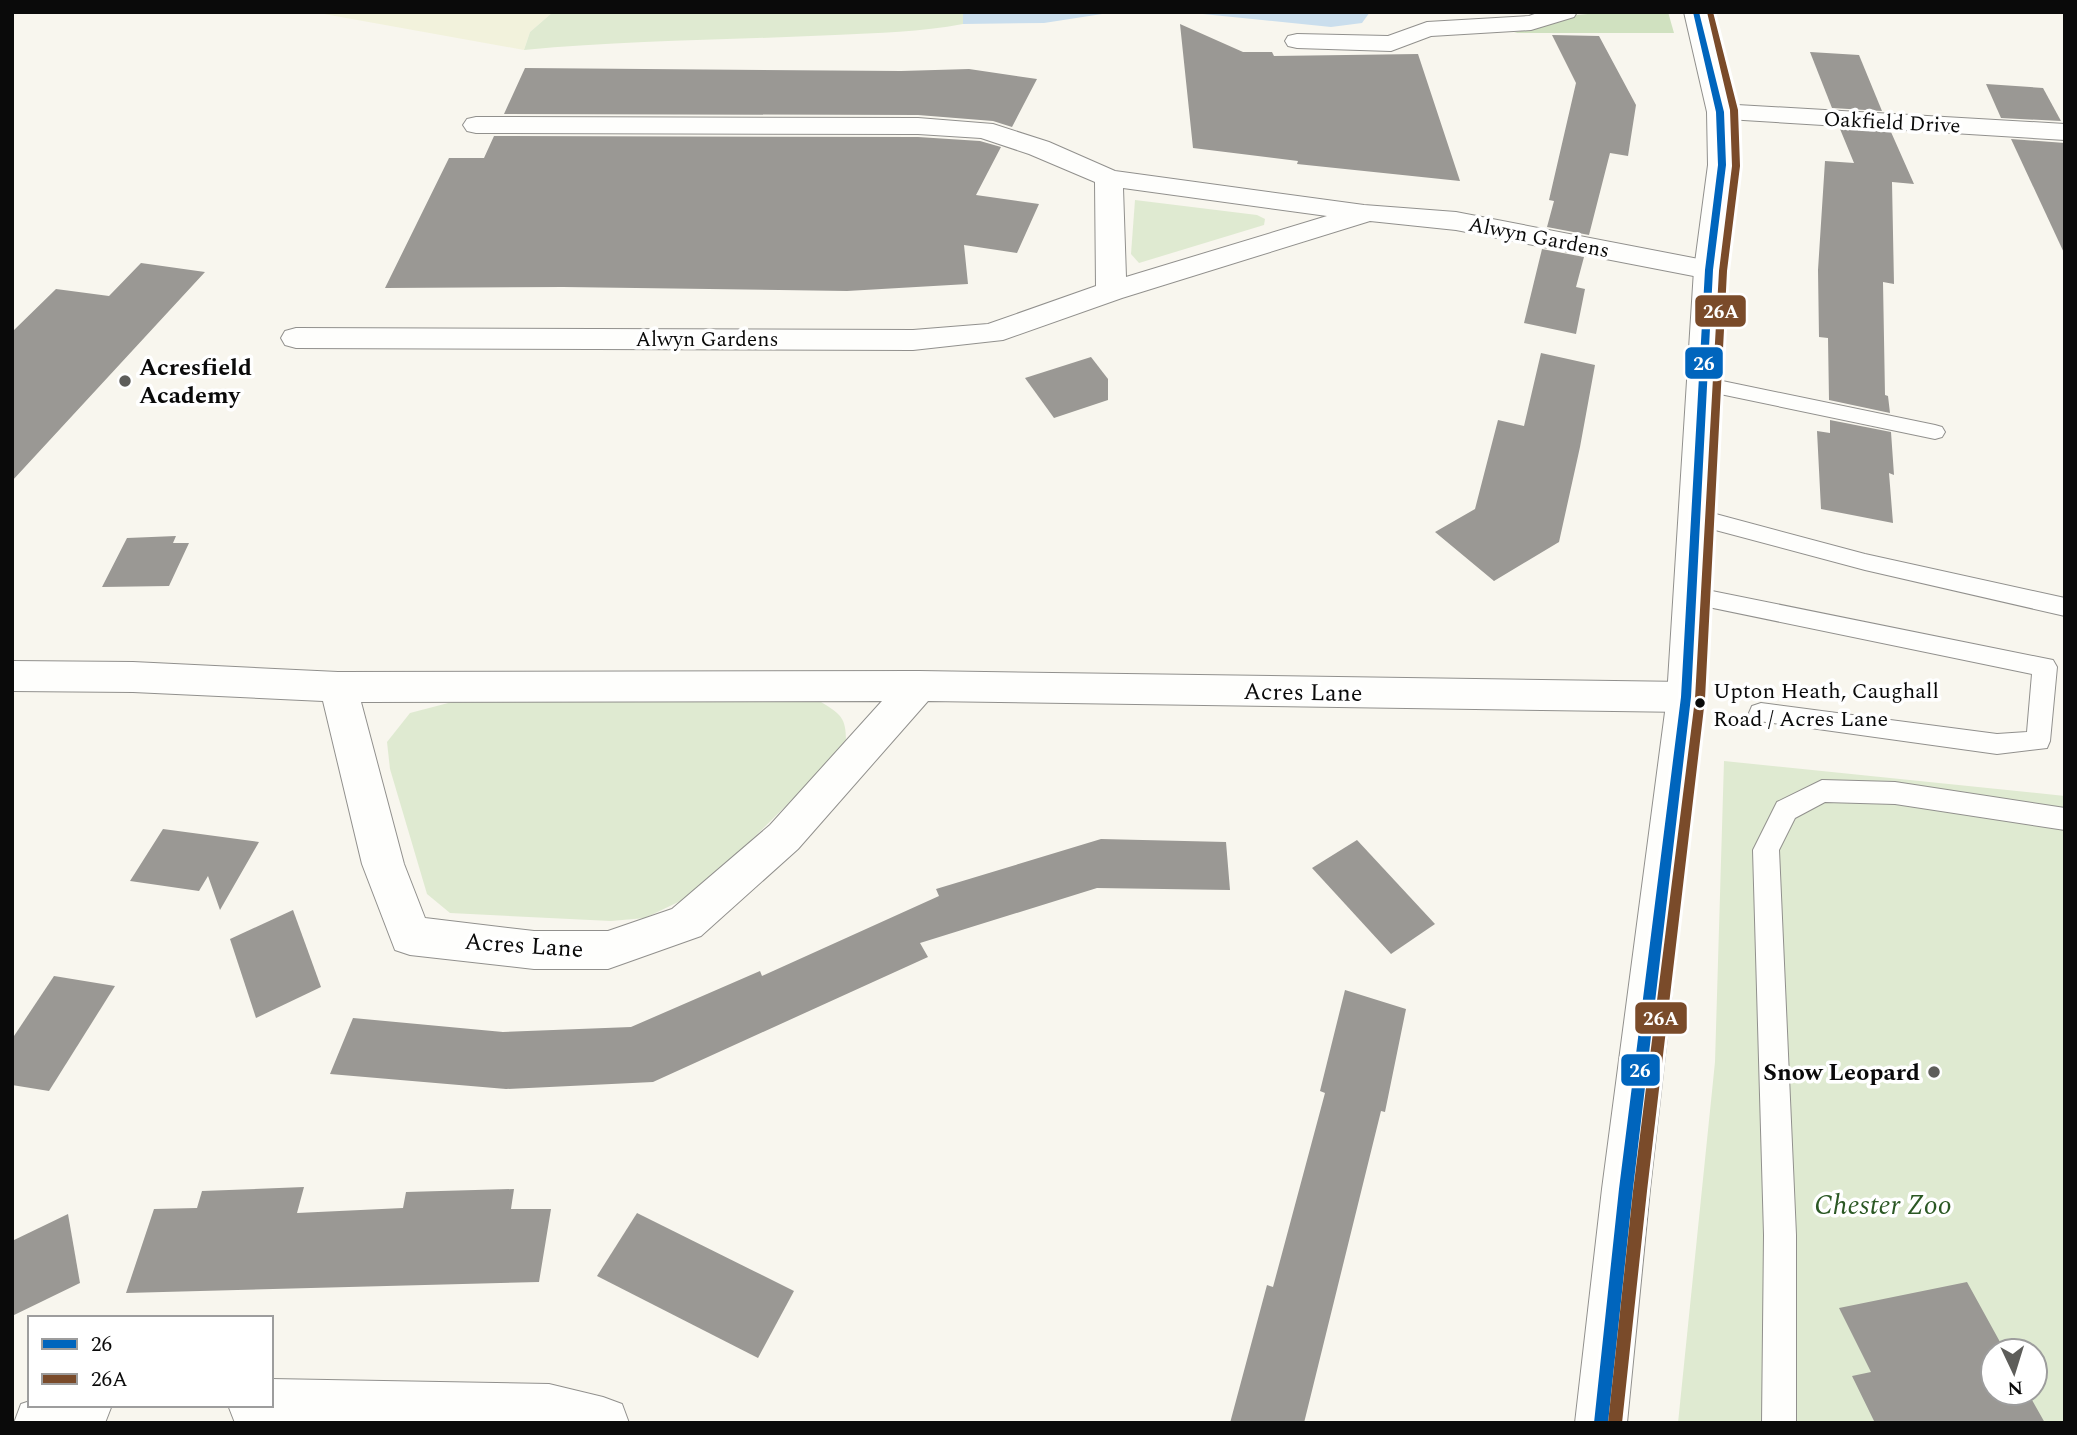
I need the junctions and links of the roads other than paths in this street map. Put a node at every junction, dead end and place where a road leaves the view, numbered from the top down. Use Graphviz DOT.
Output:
graph roads {
  1 [pos="1565,12"];
  2 [pos="1696,12"];
  3 [pos="1297,41"];
  4 [pos="1720,111"];
  5 [pos="476,125"];
  6 [pos="2065,132"];
  7 [pos="1110,178"];
  8 [pos="1369,212"];
  9 [pos="1709,270"];
  10 [pos="1111,291"];
  11 [pos="296,338"];
  12 [pos="1703,384"];
  13 [pos="1935,432"];
  14 [pos="1698,517"];
  15 [pos="1692,596"];
  16 [pos="2065,607"];
  17 [pos="2055,665"];
  18 [pos="12,676"];
  19 [pos="919,686"];
  20 [pos="338,687"];
  21 [pos="1686,698"];
  22 [pos="1761,713"];
  23 [pos="2065,819"];
  24 [pos="273,1405"];
  25 [pos="81,1407"];
  26 [pos="40,1423"];
  27 [pos="603,1423"];
  28 [pos="1601,1423"];
  29 [pos="1779,1423"];
  1 -- 3 [label="street"];
  2 -- 4 [label="street"];
  4 -- 6 [label="street, Oakfield Drive"];
  4 -- 9 [label="street"];
  5 -- 7 [label="street, Alwyn Gardens"];
  7 -- 8 [label="street, Alwyn Gardens"];
  7 -- 10 [label="street"];
  8 -- 9 [label="street, Alwyn Gardens"];
  8 -- 10 [label="street, Alwyn Gardens"];
  9 -- 12 [label="street"];
  10 -- 11 [label="street, Alwyn Gardens"];
  12 -- 13 [label="lane"];
  12 -- 14 [label="street"];
  14 -- 15 [label="street"];
  14 -- 16 [label="lane"];
  15 -- 17 [label="lane"];
  15 -- 21 [label="street"];
  17 -- 22 [label="lane"];
  18 -- 20 [label="street, Acres Lane"];
  19 -- 20 [label="street, Acres Lane"];
  19 -- 20 [label="street, Acres Lane"];
  19 -- 21 [label="street, Acres Lane"];
  21 -- 28 [label="street"];
  23 -- 29 [label="lane"];
  24 -- 27 [label="street"];
  25 -- 26 [label="street"];
}
